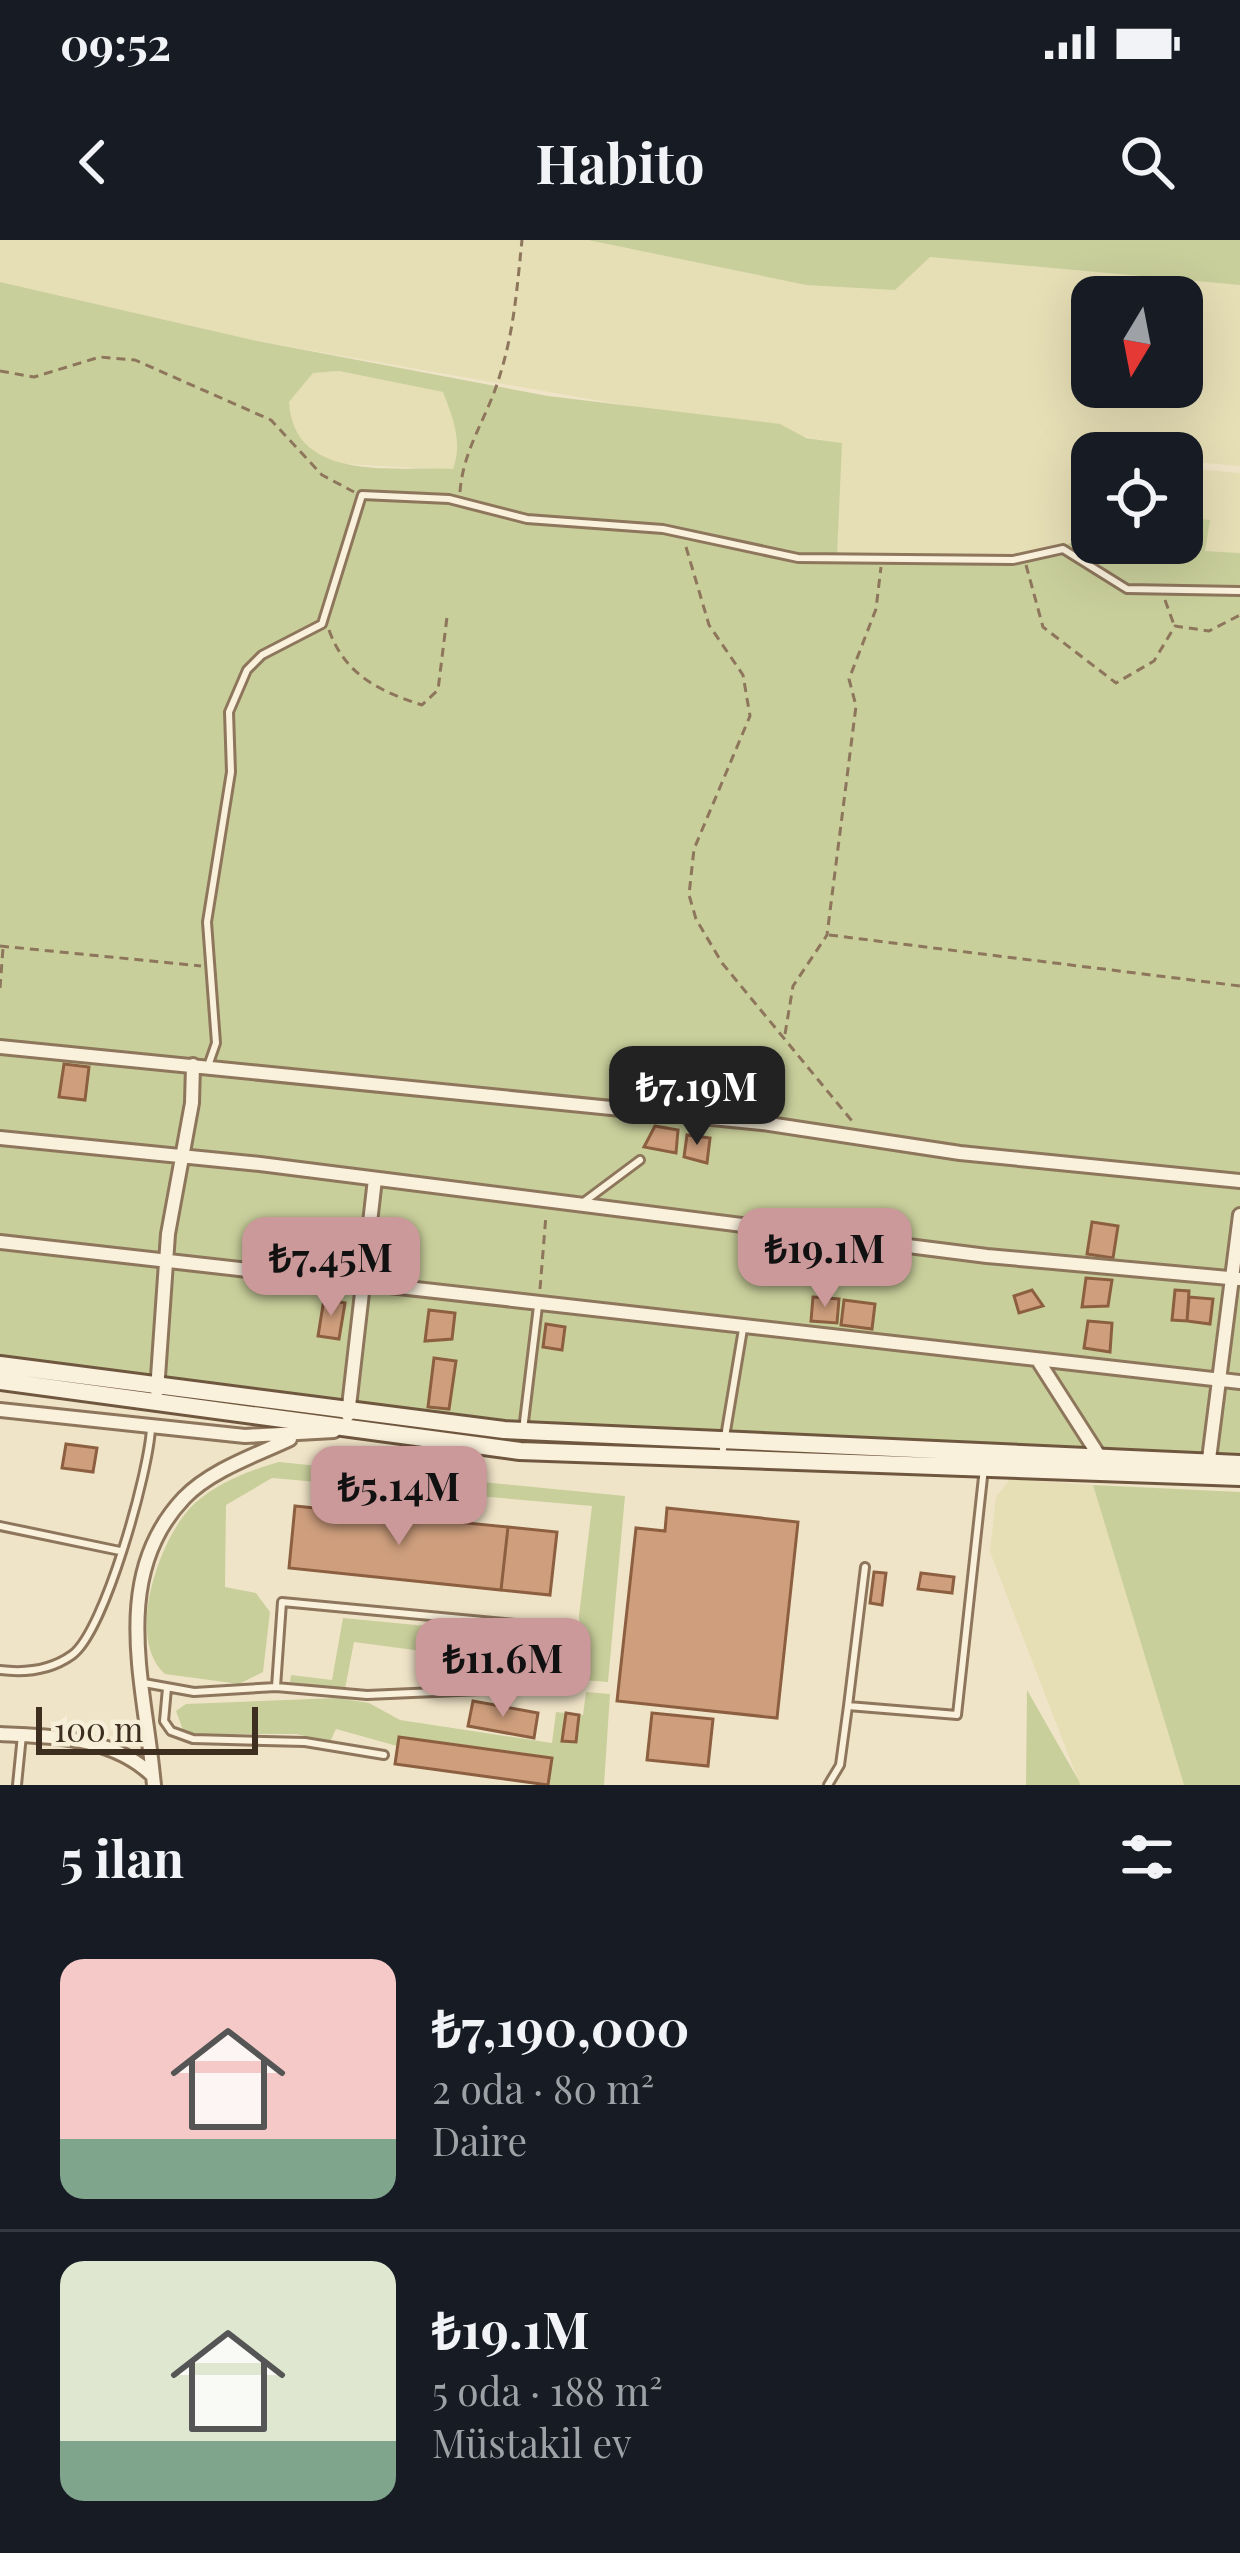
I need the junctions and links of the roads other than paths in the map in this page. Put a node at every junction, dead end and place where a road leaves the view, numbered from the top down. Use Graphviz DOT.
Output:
graph roads {
  1 [pos="1240,591"];
  2 [pos="0,1047"];
  3 [pos="201,1066"];
  4 [pos="0,1138"];
  5 [pos="183,1156"];
  6 [pos="640,1160"];
  7 [pos="375,1179"];
  8 [pos="1240,1181"];
  9 [pos="580,1205"];
  10 [pos="1240,1215"];
  11 [pos="0,1242"];
  12 [pos="165,1262"];
  13 [pos="1238,1279"];
  14 [pos="365,1284"];
  15 [pos="538,1303"];
  16 [pos="743,1327"];
  17 [pos="1039,1362"];
  18 [pos="0,1365"];
  19 [pos="1222,1380"];
  20 [pos="0,1381"];
  21 [pos="1240,1382"];
  22 [pos="157,1397"];
  23 [pos="0,1410"];
  24 [pos="347,1421"];
  25 [pos="152,1428"];
  26 [pos="522,1431"];
  27 [pos="298,1435"];
  28 [pos="723,1448"];
  29 [pos="520,1451"];
  30 [pos="1104,1463"];
  31 [pos="1240,1464"];
  32 [pos="984,1465"];
  33 [pos="1208,1467"];
  34 [pos="1240,1477"];
  35 [pos="0,1526"];
  36 [pos="120,1551"];
  37 [pos="865,1567"];
  38 [pos="0,1670"];
  39 [pos="140,1682"];
  40 [pos="167,1687"];
  41 [pos="276,1687"];
  42 [pos="848,1706"];
  43 [pos="0,1734"];
  44 [pos="22,1735"];
  45 [pos="384,1755"];
  46 [pos="153,1780"];
  47 [pos="16,1785"];
  48 [pos="828,1785"];
  1 -- 3 [label="lane"];
  2 -- 3 [label="street"];
  3 -- 5 [label="street"];
  3 -- 8 [label="street"];
  4 -- 5 [label="street"];
  5 -- 7 [label="street"];
  5 -- 12 [label="street"];
  6 -- 9 [label="lane"];
  7 -- 9 [label="street"];
  7 -- 14 [label="street"];
  9 -- 13 [label="street"];
  10 -- 13 [label="street"];
  11 -- 12 [label="street"];
  12 -- 14 [label="street"];
  12 -- 22 [label="street"];
  13 -- 19 [label="street"];
  14 -- 15 [label="street"];
  14 -- 24 [label="street"];
  15 -- 16 [label="street"];
  15 -- 26 [label="lane"];
  16 -- 17 [label="street"];
  16 -- 28 [label="lane"];
  17 -- 19 [label="street"];
  17 -- 30 [label="street"];
  18 -- 22 [label="main road"];
  19 -- 21 [label="street"];
  19 -- 33 [label="street"];
  20 -- 22 [label="main road"];
  22 -- 24 [label="main road"];
  23 -- 25 [label="street"];
  24 -- 26 [label="main road"];
  24 -- 27 [label="street"];
  24 -- 29 [label="main road"];
  25 -- 27 [label="street"];
  25 -- 36 [label="lane"];
  26 -- 28 [label="main road"];
  26 -- 29 [label="lane"];
  27 -- 39 [label="street"];
  28 -- 29 [label="main road"];
  28 -- 30 [label="main road"];
  28 -- 32 [label="main road"];
  30 -- 32 [label="main road"];
  30 -- 33 [label="main road"];
  31 -- 33 [label="main road"];
  32 -- 42 [label="lane"];
  33 -- 34 [label="main road"];
  35 -- 36 [label="lane"];
  36 -- 38 [label="lane"];
  37 -- 42 [label="lane"];
  39 -- 40 [label="lane"];
  39 -- 46 [label="street"];
  40 -- 41 [label="lane"];
  40 -- 45 [label="lane"];
  41 -- 41 [label="lane"];
  42 -- 48 [label="lane"];
  43 -- 44 [label="street"];
  44 -- 46 [label="street"];
  44 -- 47 [label="lane"];
}
